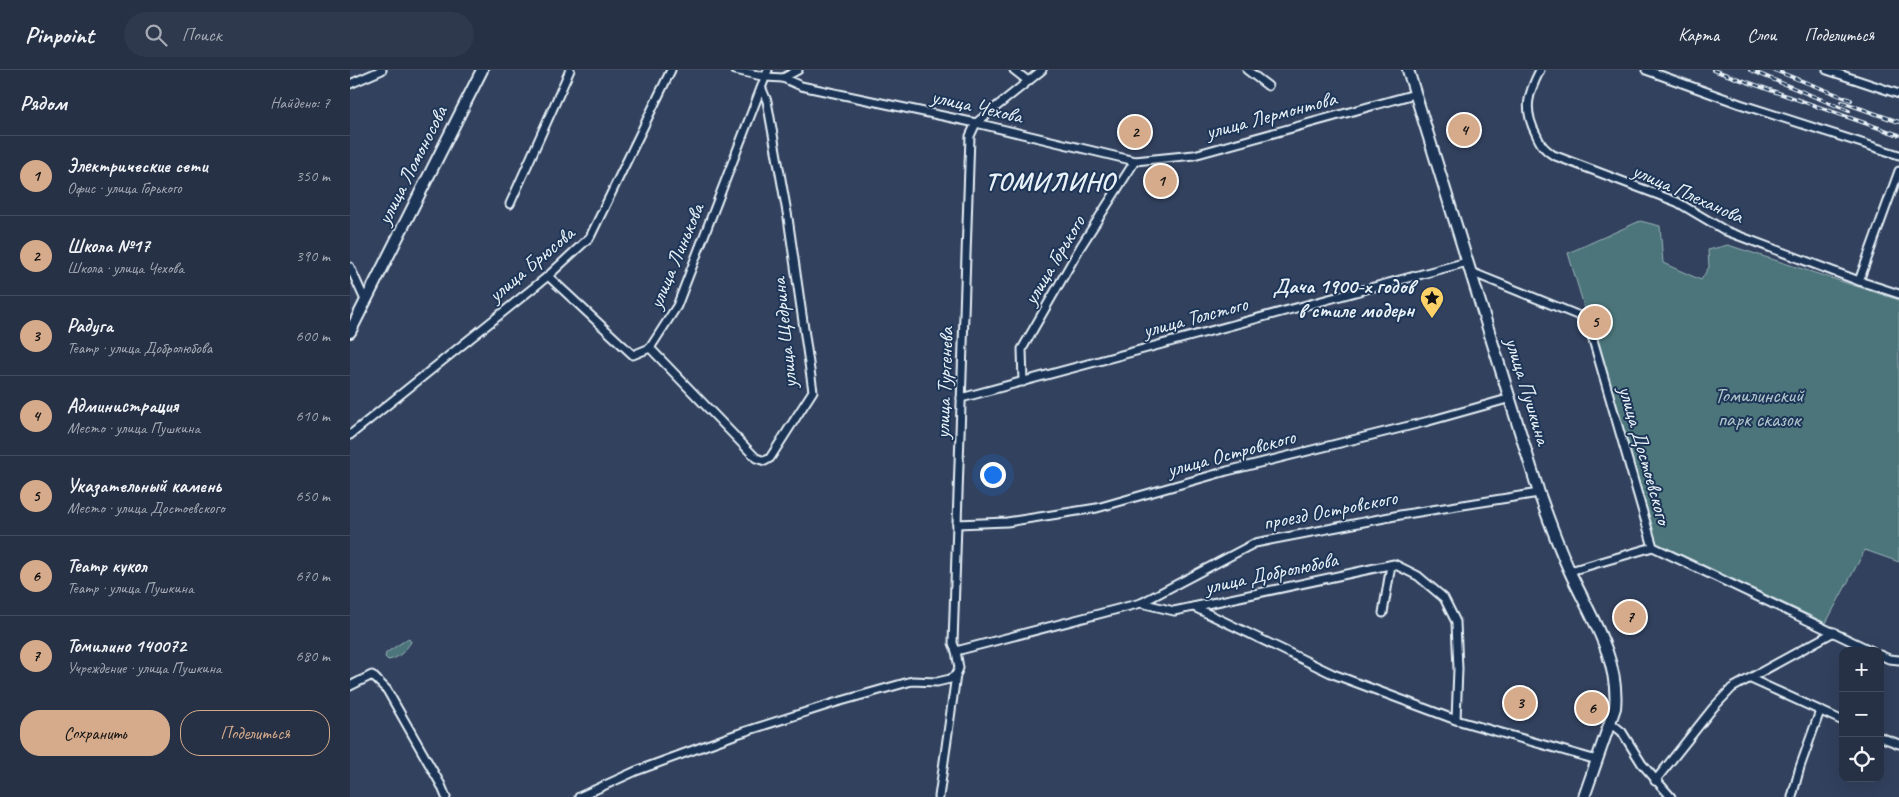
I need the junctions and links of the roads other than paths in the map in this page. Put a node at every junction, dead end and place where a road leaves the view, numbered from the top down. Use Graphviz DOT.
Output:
graph roads {
  1 [pos="382,70"];
  2 [pos="482,70"];
  3 [pos="570,70"];
  4 [pos="671,70"];
  5 [pos="735,70"];
  6 [pos="798,70"];
  7 [pos="1014,70"];
  8 [pos="1042,70"];
  9 [pos="1247,70"];
  10 [pos="1408,70"];
  11 [pos="1540,70"];
  12 [pos="1646,70"];
  13 [pos="1827,70"];
  14 [pos="767,74"];
  15 [pos="782,78"];
  16 [pos="1028,81"];
  17 [pos="350,84"];
  18 [pos="1268,86"];
  19 [pos="762,89"];
  20 [pos="1415,94"];
  21 [pos="1899,94"];
  22 [pos="976,123"];
  23 [pos="1899,154"];
  24 [pos="1135,161"];
  25 [pos="1899,171"];
  26 [pos="510,204"];
  27 [pos="350,267"];
  28 [pos="1469,267"];
  29 [pos="548,276"];
  30 [pos="1859,282"];
  31 [pos="1899,294"];
  32 [pos="365,300"];
  33 [pos="350,332"];
  34 [pos="650,348"];
  35 [pos="1022,382"];
  36 [pos="961,398"];
  37 [pos="1511,398"];
  38 [pos="350,435"];
  39 [pos="1540,493"];
  40 [pos="957,524"];
  41 [pos="1654,547"];
  42 [pos="1391,564"];
  43 [pos="1570,571"];
  44 [pos="1141,603"];
  45 [pos="1194,608"];
  46 [pos="1383,613"];
  47 [pos="1834,632"];
  48 [pos="1864,647"];
  49 [pos="955,649"];
  50 [pos="1884,657"];
  51 [pos="1899,660"];
  52 [pos="956,675"];
  53 [pos="1751,679"];
  54 [pos="350,686"];
  55 [pos="1820,711"];
  56 [pos="1839,719"];
  57 [pos="1456,720"];
  58 [pos="1612,721"];
  59 [pos="1884,738"];
  60 [pos="1899,744"];
  61 [pos="1597,760"];
  62 [pos="1655,781"];
  63 [pos="446,797"];
  64 [pos="579,797"];
  65 [pos="939,797"];
  66 [pos="1584,797"];
  67 [pos="1671,797"];
  68 [pos="1792,797"];
  1 -- 17 [label="street"];
  2 -- 32 [label="main road, улица Ломоносова"];
  3 -- 26 [label="street"];
  4 -- 29 [label="street, улица Брюсова"];
  5 -- 14 [label="street"];
  6 -- 15 [label="street"];
  7 -- 16 [label="street"];
  8 -- 16 [label="street"];
  9 -- 18 [label="street"];
  10 -- 20 [label="main road, улица Пушкина"];
  11 -- 30 [label="street, улица Плеханова"];
  12 -- 23 [label="street"];
  13 -- 21 [label="street"];
  14 -- 15 [label="street"];
  14 -- 19 [label="street, улица Линькова"];
  15 -- 22 [label="street, улица Чехова"];
  16 -- 22 [label="street"];
  19 -- 34 [label="street, улица Линькова"];
  19 -- 34 [label="street, улица Щедрина"];
  20 -- 24 [label="street, улица Лермонтова"];
  20 -- 28 [label="main road, улица Пушкина"];
  22 -- 24 [label="street, улица Чехова"];
  22 -- 36 [label="street, улица Тургенева"];
  24 -- 35 [label="street, улица Горького"];
  25 -- 30 [label="street"];
  27 -- 32 [label="street"];
  28 -- 35 [label="street, улица Толстого"];
  28 -- 37 [label="main road, улица Пушкина"];
  28 -- 41 [label="street, улица Достоевского"];
  29 -- 34 [label="street"];
  29 -- 38 [label="street, улица Брюсова"];
  30 -- 31 [label="street, улица Плеханова"];
  32 -- 33 [label="main road, улица Ломоносова"];
  35 -- 36 [label="street, улица Толстого"];
  36 -- 40 [label="street, улица Тургенева"];
  37 -- 39 [label="main road, улица Пушкина"];
  37 -- 40 [label="street, улица Островского"];
  39 -- 43 [label="main road, улица Пушкина"];
  39 -- 44 [label="street, проезд Островского"];
  40 -- 49 [label="street, улица Тургенева"];
  41 -- 43 [label="street"];
  41 -- 47 [label="street, улица Достоевского"];
  42 -- 45 [label="street, улица Добролюбова"];
  42 -- 46 [label="street"];
  42 -- 57 [label="street"];
  43 -- 58 [label="main road, улица Пушкина"];
  44 -- 45 [label="street"];
  44 -- 49 [label="street, проезд Островского"];
  45 -- 57 [label="street, улица Добролюбова"];
  47 -- 48 [label="street, улица Достоевского"];
  47 -- 53 [label="street"];
  49 -- 52 [label="street, улица Тургенева"];
  50 -- 51 [label="street"];
  52 -- 64 [label="street"];
  52 -- 65 [label="street, улица Тургенева"];
  53 -- 55 [label="street"];
  53 -- 62 [label="street"];
  54 -- 63 [label="street"];
  55 -- 56 [label="street"];
  55 -- 68 [label="street"];
  57 -- 61 [label="street, улица Добролюбова"];
  58 -- 61 [label="main road, улица Пушкина"];
  58 -- 62 [label="street"];
  59 -- 60 [label="street"];
  61 -- 66 [label="main road, улица Пушкина"];
  62 -- 67 [label="street"];
}
